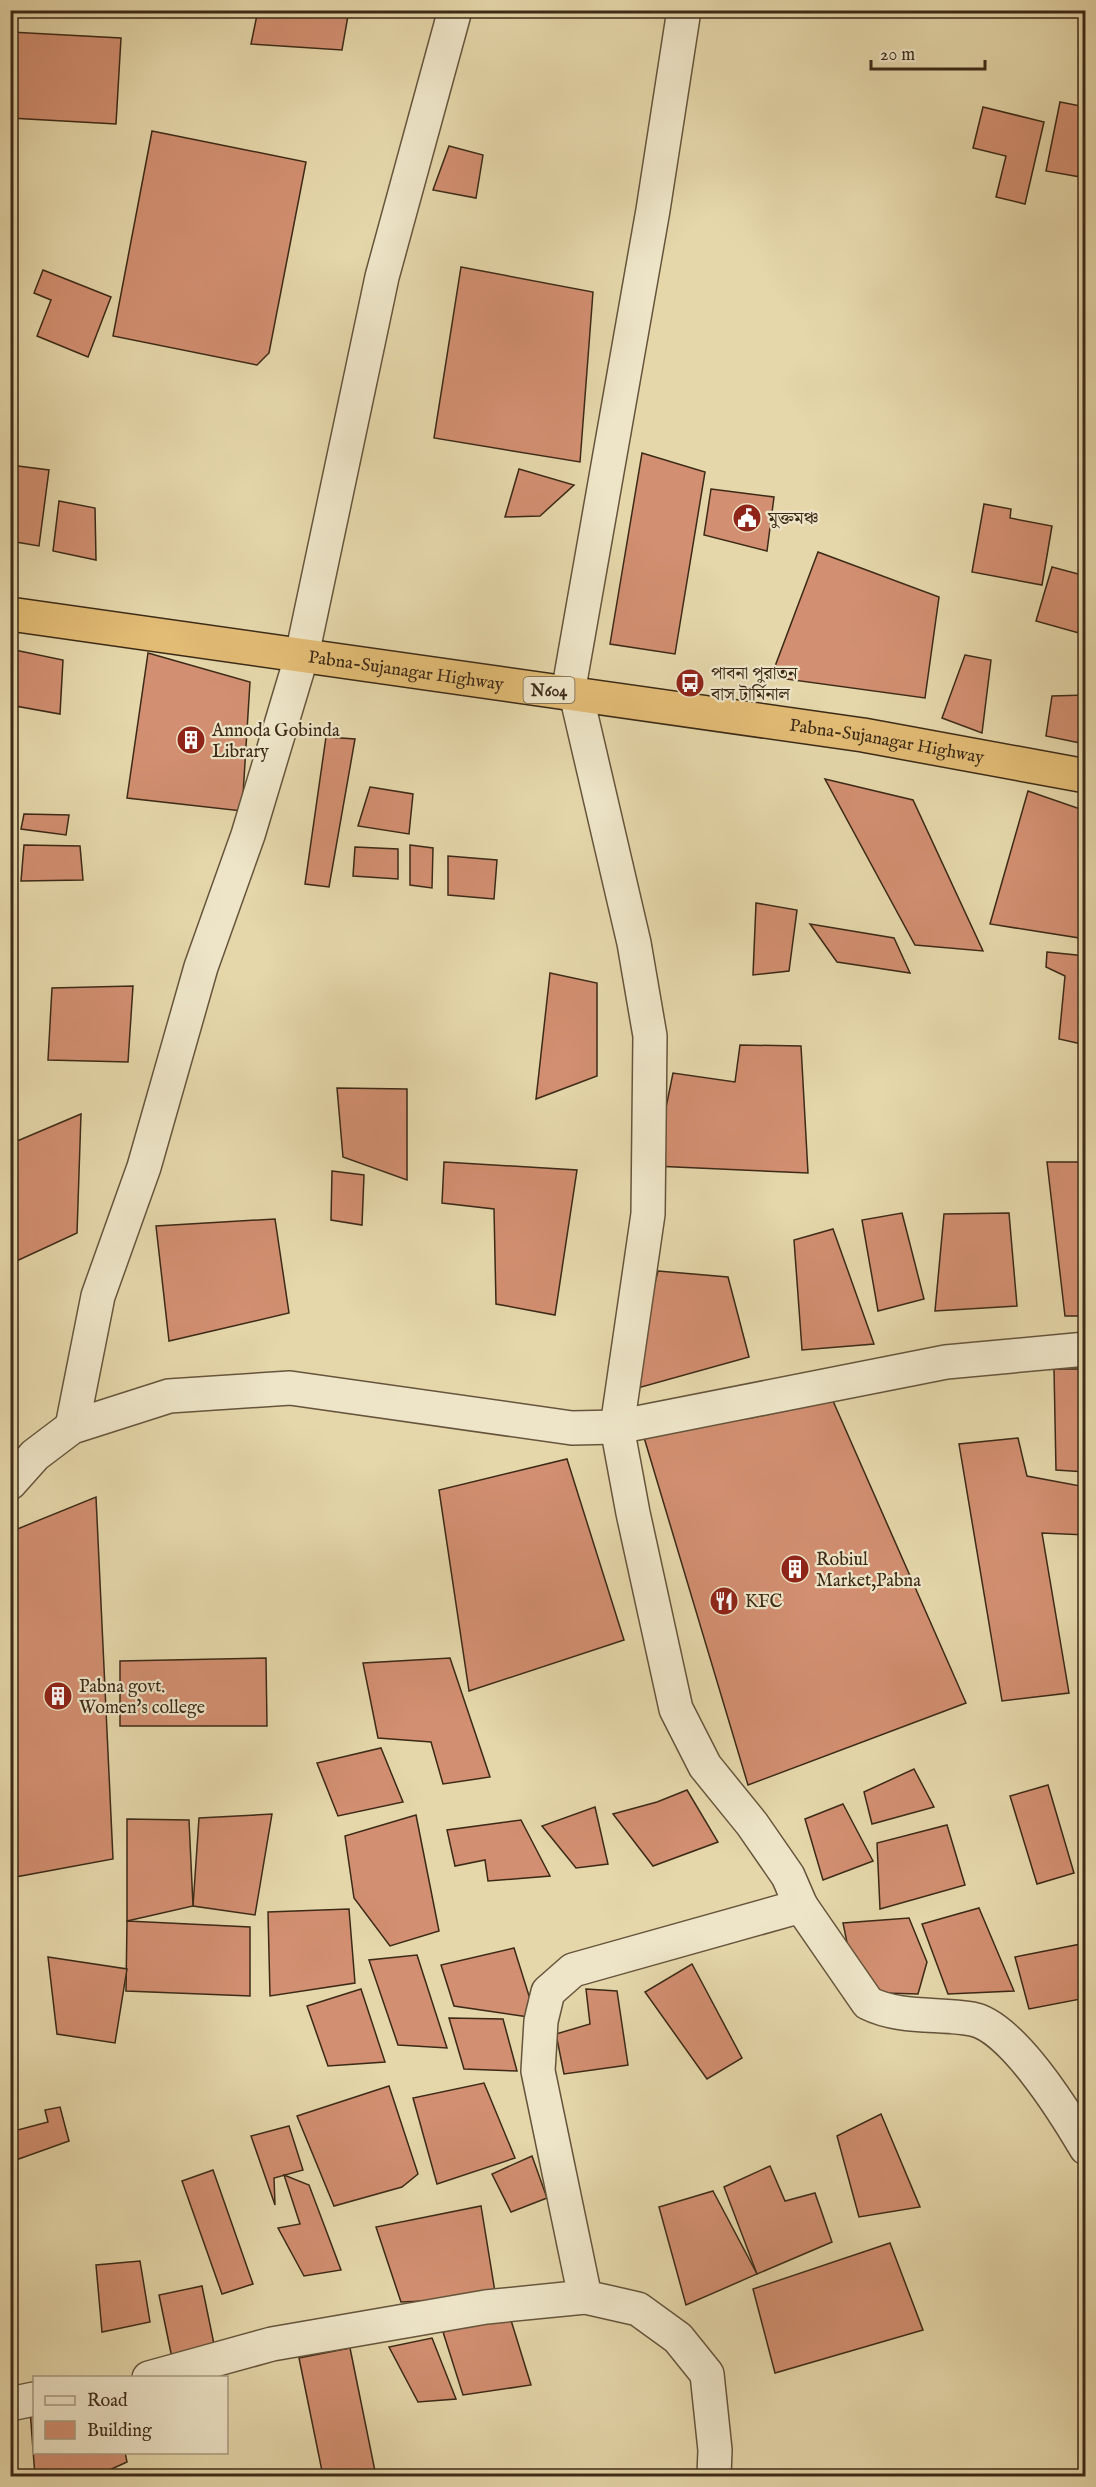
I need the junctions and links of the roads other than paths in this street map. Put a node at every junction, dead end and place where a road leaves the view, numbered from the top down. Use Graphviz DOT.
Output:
graph roads {
  1 [pos="455,10"];
  2 [pos="684,10"];
  3 [pos="10,614"];
  4 [pos="302,655"];
  5 [pos="572,694"];
  6 [pos="1086,776"];
  7 [pos="1086,1349"];
  8 [pos="617,1426"];
  9 [pos="72,1427"];
  10 [pos="10,1483"];
  11 [pos="801,1906"];
  12 [pos="1086,2148"];
  13 [pos="585,2297"];
  14 [pos="156,2376"];
  15 [pos="33,2399"];
  16 [pos="10,2404"];
  17 [pos="714,2476"];
  1 -- 4 [label="street"];
  2 -- 5 [label="street"];
  3 -- 4 [label="highway, Pabna-Sujanagar Highway / N604"];
  4 -- 5 [label="highway, Pabna-Sujanagar Highway / N604"];
  4 -- 9 [label="street"];
  5 -- 6 [label="highway, Pabna-Sujanagar Highway / N604"];
  5 -- 8 [label="street"];
  7 -- 8 [label="street"];
  8 -- 9 [label="street"];
  8 -- 11 [label="street"];
  9 -- 10 [label="street"];
  11 -- 12 [label="street"];
  11 -- 13 [label="street"];
  13 -- 14 [label="street"];
  13 -- 17 [label="street"];
  15 -- 16 [label="street"];
}
